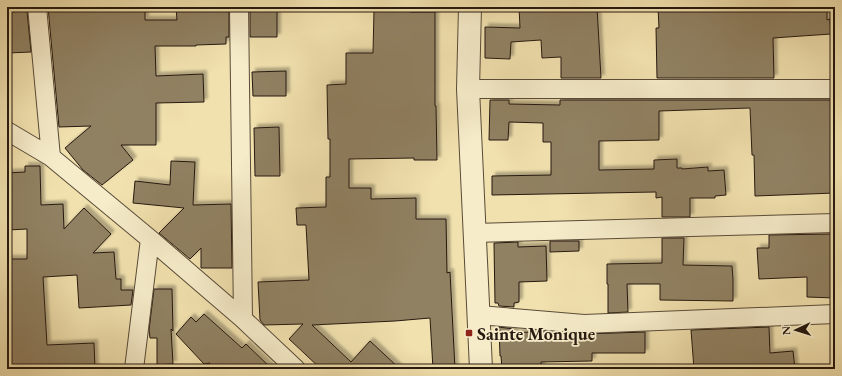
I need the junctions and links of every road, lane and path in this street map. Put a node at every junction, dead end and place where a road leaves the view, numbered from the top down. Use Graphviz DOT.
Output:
graph roads {
  1 [pos="37,7"];
  2 [pos="239,7"];
  3 [pos="470,7"];
  4 [pos="468,89"];
  5 [pos="835,89"];
  6 [pos="7,131"];
  7 [pos="51,157"];
  8 [pos="835,224"];
  9 [pos="474,233"];
  10 [pos="150,239"];
  11 [pos="835,314"];
  12 [pos="479,315"];
  13 [pos="243,319"];
  14 [pos="134,369"];
  15 [pos="296,369"];
  16 [pos="481,369"];
  1 -- 7 [label="street"];
  2 -- 13 [label="street"];
  3 -- 4 [label="street"];
  4 -- 5 [label="street"];
  4 -- 9 [label="street"];
  6 -- 7 [label="street"];
  7 -- 10 [label="street"];
  8 -- 9 [label="street"];
  9 -- 12 [label="street"];
  10 -- 13 [label="street"];
  10 -- 14 [label="street"];
  11 -- 12 [label="street"];
  12 -- 16 [label="street"];
  13 -- 15 [label="street"];
}
